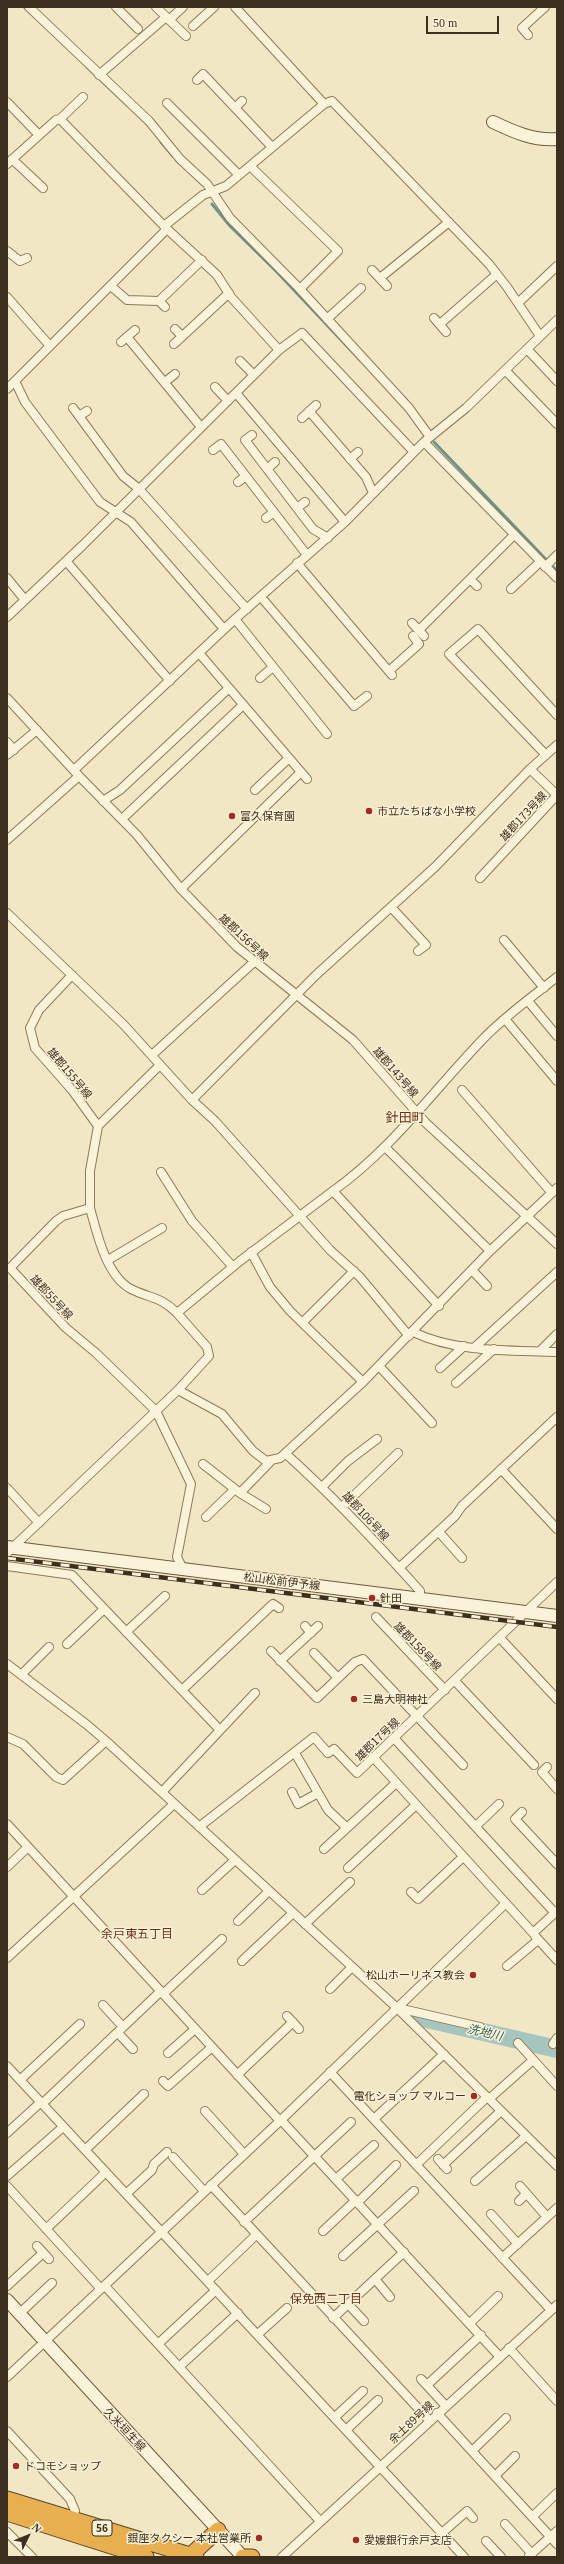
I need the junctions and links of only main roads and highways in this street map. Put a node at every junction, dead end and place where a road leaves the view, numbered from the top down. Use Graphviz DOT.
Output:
graph roads {
  1 [pos="493,122"];
  2 [pos="557,139"];
  3 [pos="9,1549"];
  4 [pos="557,1616"];
  5 [pos="7,2300"];
  6 [pos="7,2499"];
  7 [pos="7,2513"];
  8 [pos="218,2530"];
  9 [pos="124,2554"];
  10 [pos="194,2556"];
  11 [pos="146,2557"];
  12 [pos="243,2557"];
  13 [pos="252,2557"];
  1 -- 2 [label="main road"];
  3 -- 4 [label="main road, 松山松前伊予線"];
  5 -- 8 [label="main road, 久米垣生線"];
  6 -- 10 [label="highway, 56"];
  7 -- 9 [label="highway, 56"];
  8 -- 10 [label="highway, 56"];
  8 -- 12 [label="main road, 久米垣生線"];
  9 -- 11 [label="highway, 56"];
  12 -- 13 [label="highway"];
}
